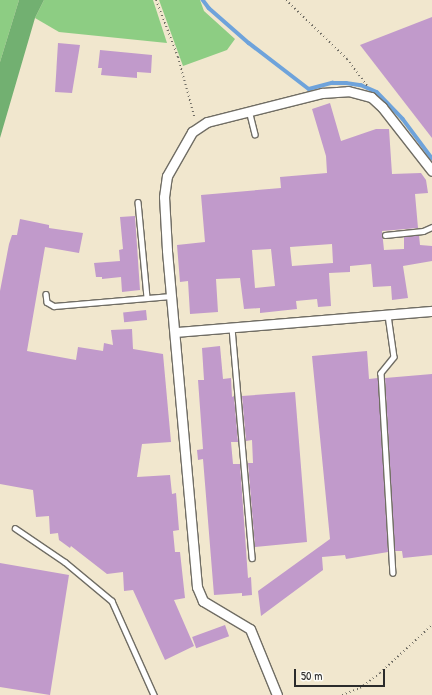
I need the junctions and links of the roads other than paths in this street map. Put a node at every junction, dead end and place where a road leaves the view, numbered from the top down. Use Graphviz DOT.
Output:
graph roads {
  1 [pos="249,110"];
  2 [pos="255,134"];
  3 [pos="432,171"];
  4 [pos="138,202"];
  5 [pos="432,227"];
  6 [pos="385,235"];
  7 [pos="46,294"];
  8 [pos="172,296"];
  9 [pos="147,298"];
  10 [pos="432,311"];
  11 [pos="388,315"];
  12 [pos="232,328"];
  13 [pos="176,332"];
  14 [pos="15,528"];
  15 [pos="252,558"];
  16 [pos="393,573"];
  17 [pos="154,695"];
  18 [pos="277,695"];
  1 -- 2 [label="lane"];
  1 -- 3 [label="street"];
  1 -- 8 [label="street"];
  4 -- 9 [label="lane"];
  5 -- 6 [label="lane"];
  7 -- 9 [label="lane"];
  8 -- 9 [label="lane"];
  8 -- 13 [label="street"];
  10 -- 11 [label="street"];
  11 -- 12 [label="street"];
  11 -- 16 [label="lane"];
  12 -- 13 [label="street"];
  12 -- 15 [label="lane"];
  13 -- 18 [label="street"];
  14 -- 17 [label="lane"];
}
